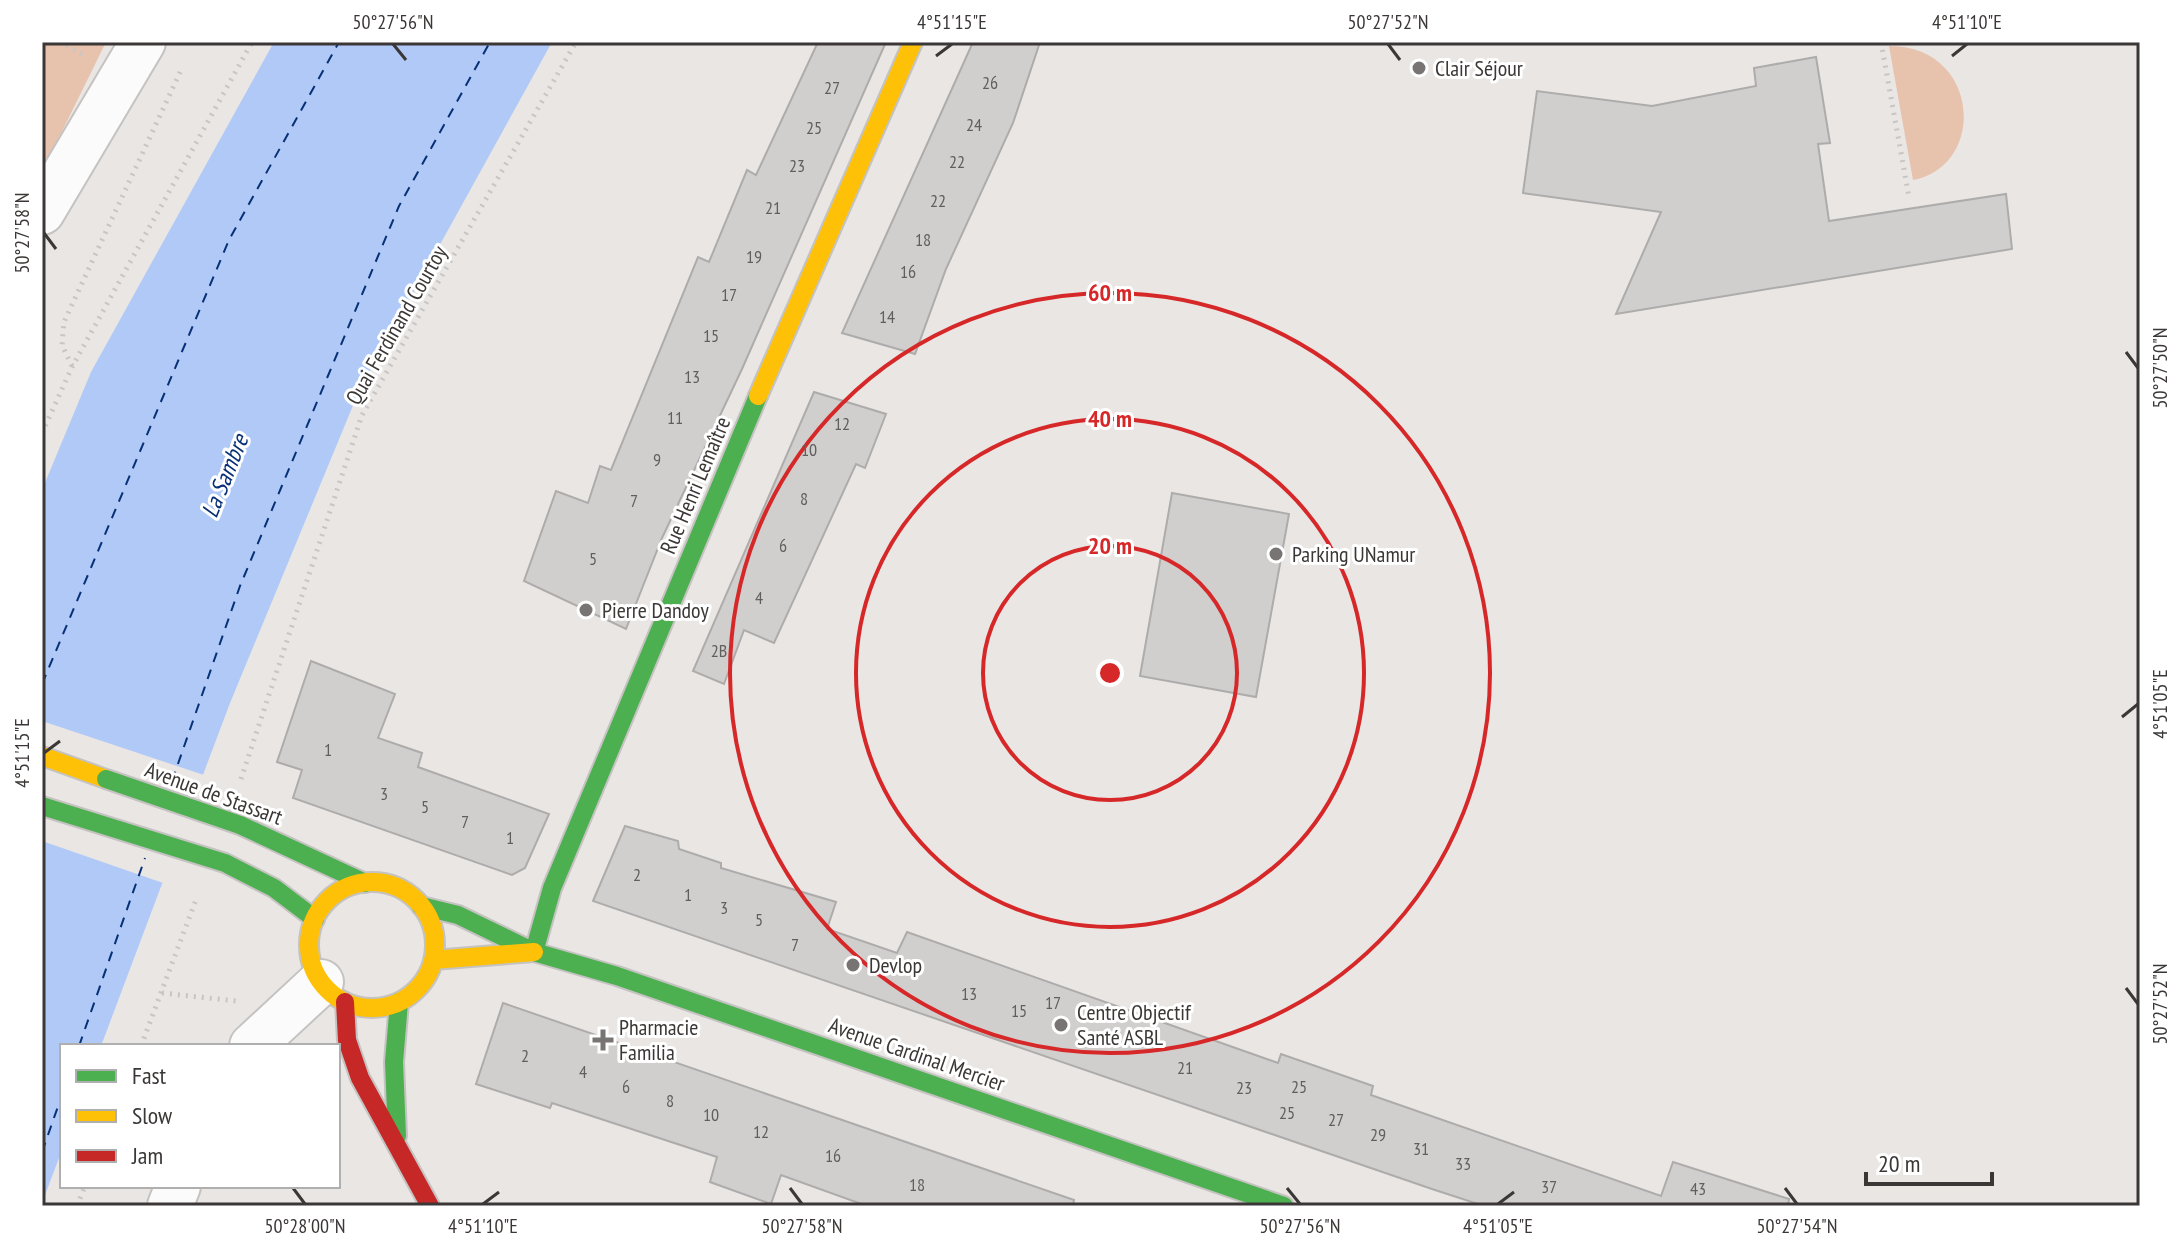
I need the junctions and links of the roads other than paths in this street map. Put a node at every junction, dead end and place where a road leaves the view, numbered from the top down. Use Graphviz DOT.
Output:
graph roads {
  1 [pos="143,42"];
  2 [pos="913,42"];
  3 [pos="42,212"];
  4 [pos="42,756"];
  5 [pos="42,779"];
  6 [pos="106,779"];
  7 [pos="42,806"];
  8 [pos="365,883"];
  9 [pos="421,906"];
  10 [pos="315,919"];
  11 [pos="534,952"];
  12 [pos="433,960"];
  13 [pos="333,992"];
  14 [pos="399,1002"];
  15 [pos="255,1044"];
  16 [pos="397,1143"];
  17 [pos="430,1206"];
  18 [pos="1284,1206"];
  1 -- 3 [label="street"];
  2 -- 11 [label="main road, Rue Henri Lemaître"];
  4 -- 6 [label="main road, Avenue de Stassart"];
  5 -- 6 [label="main road"];
  6 -- 8 [label="main road, Avenue de Stassart, bridge"];
  7 -- 10 [label="main road, bridge"];
  8 -- 9 [label="main road"];
  8 -- 10 [label="main road"];
  9 -- 11 [label="main road, Avenue Cardinal Mercier"];
  9 -- 12 [label="main road"];
  10 -- 13 [label="main road"];
  11 -- 12 [label="main road, Avenue Cardinal Mercier"];
  11 -- 18 [label="main road, Avenue Cardinal Mercier"];
  12 -- 14 [label="main road"];
  13 -- 14 [label="main road"];
  13 -- 15 [label="street"];
  13 -- 16 [label="main road"];
  14 -- 16 [label="main road"];
  16 -- 17 [label="main road"];
}
